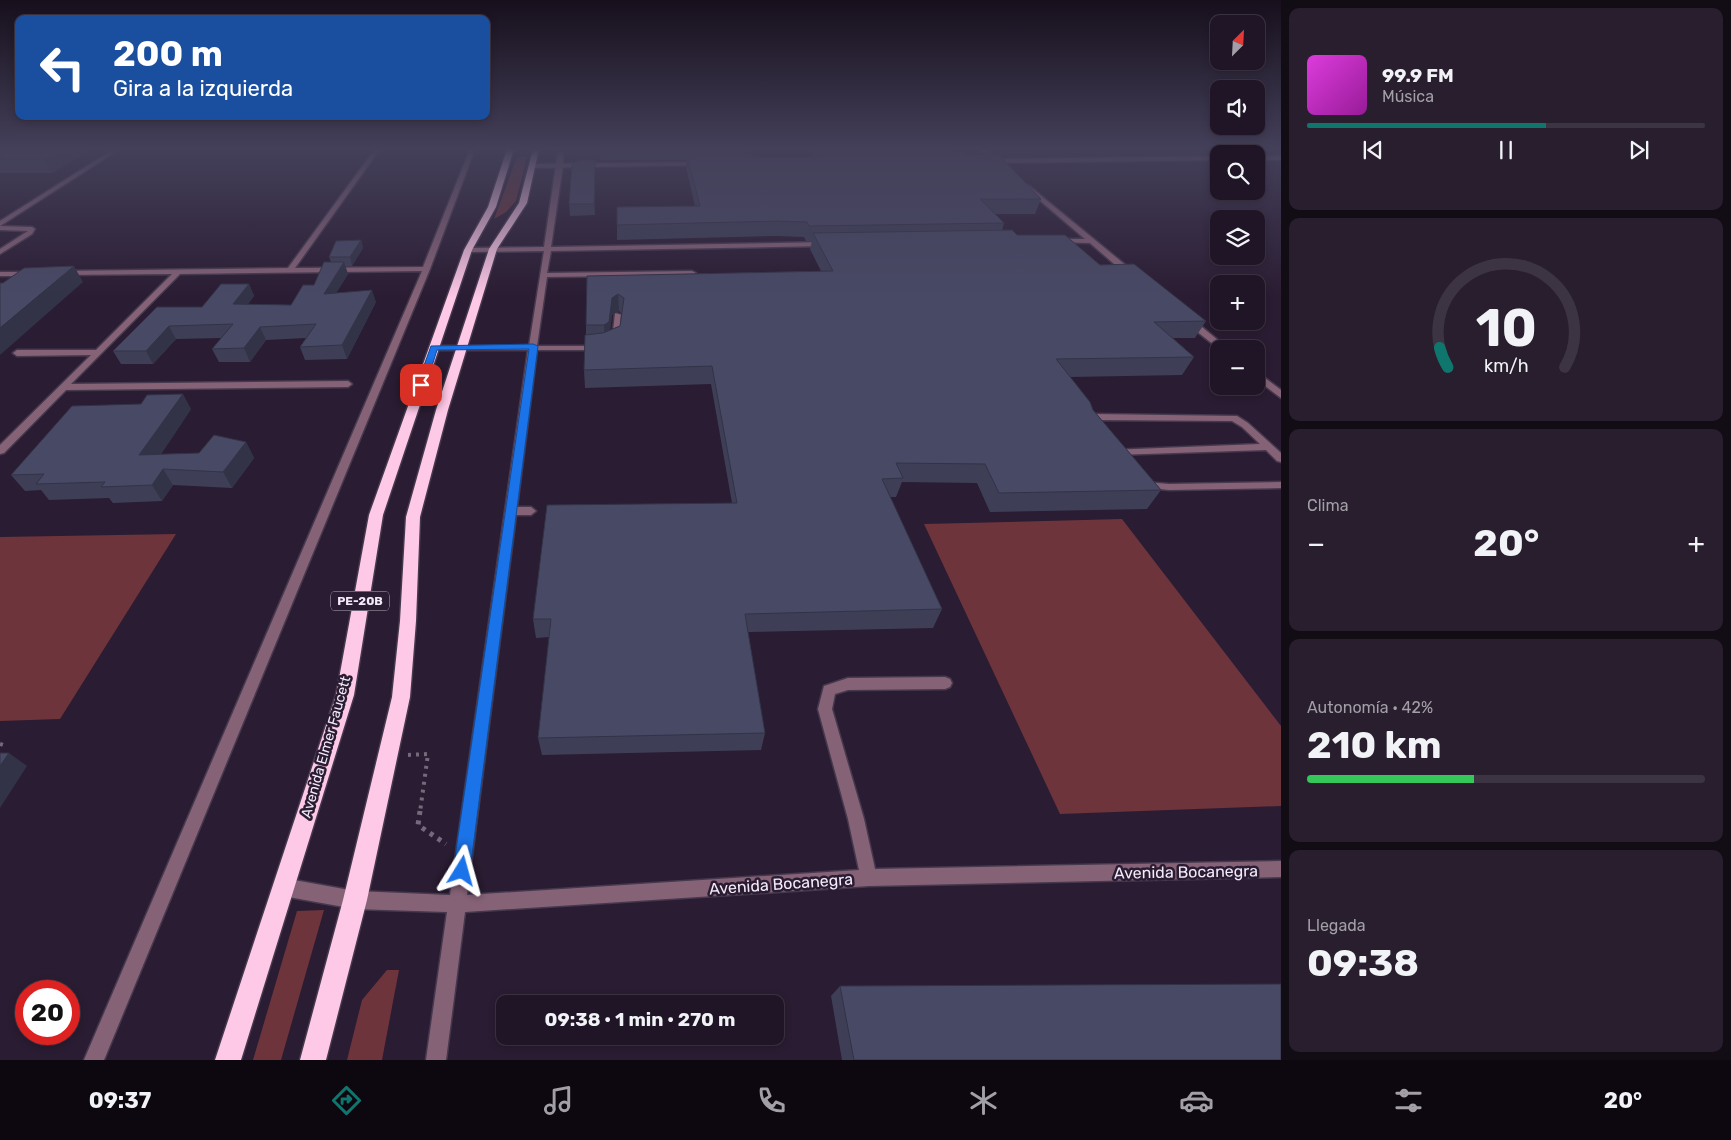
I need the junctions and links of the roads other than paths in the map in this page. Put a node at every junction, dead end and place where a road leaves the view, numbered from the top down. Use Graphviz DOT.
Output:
graph roads {
  1 [pos="43,198"];
  2 [pos="343,198"];
  3 [pos="454,198"];
  4 [pos="497,198"];
  5 [pos="523,198"];
  6 [pos="556,198"];
  7 [pos="1041,198"];
  8 [pos="0,226"];
  9 [pos="1049,241"];
  10 [pos="1091,241"];
  11 [pos="831,244"];
  12 [pos="549,248"];
  13 [pos="493,249"];
  14 [pos="468,250"];
  15 [pos="0,252"];
  16 [pos="426,269"];
  17 [pos="290,271"];
  18 [pos="178,272"];
  19 [pos="692,273"];
  20 [pos="0,274"];
  21 [pos="545,275"];
  22 [pos="1136,278"];
  23 [pos="618,315"];
  24 [pos="1180,315"];
  25 [pos="1212,340"];
  26 [pos="533,346"];
  27 [pos="462,347"];
  28 [pos="434,348"];
  29 [pos="99,352"];
  30 [pos="17,354"];
  31 [pos="1265,381"];
  32 [pos="348,384"];
  33 [pos="65,386"];
  34 [pos="1281,394"];
  35 [pos="1094,434"];
  36 [pos="1267,447"];
  37 [pos="0,451"];
  38 [pos="1110,453"];
  39 [pos="1281,459"];
  40 [pos="1133,480"];
  41 [pos="1281,485"];
  42 [pos="531,510"];
  43 [pos="512,511"];
  44 [pos="945,683"];
  45 [pos="1281,870"];
  46 [pos="869,878"];
  47 [pos="284,887"];
  48 [pos="355,900"];
  49 [pos="458,904"];
  50 [pos="94,1060"];
  51 [pos="228,1060"];
  52 [pos="313,1060"];
  53 [pos="436,1060"];
  1 -- 8 [label="lane"];
  2 -- 17 [label="lane"];
  3 -- 16 [label="lane"];
  4 -- 14 [label="highway, Avenida Elmer Faucett / PE-20B"];
  5 -- 13 [label="highway, PE-20B"];
  6 -- 12 [label="lane"];
  7 -- 10 [label="lane"];
  8 -- 15 [label="lane"];
  9 -- 10 [label="lane"];
  10 -- 22 [label="lane"];
  11 -- 12 [label="lane"];
  12 -- 13 [label="lane"];
  12 -- 21 [label="lane"];
  13 -- 14 [label="lane"];
  13 -- 27 [label="highway, PE-20B"];
  14 -- 28 [label="highway, Avenida Elmer Faucett / PE-20B"];
  16 -- 17 [label="lane"];
  16 -- 50 [label="lane"];
  17 -- 18 [label="lane"];
  18 -- 20 [label="lane"];
  18 -- 29 [label="lane"];
  19 -- 21 [label="lane"];
  21 -- 26 [label="lane"];
  23 -- 26 [label="lane"];
  24 -- 25 [label="lane"];
  26 -- 27 [label="lane"];
  26 -- 43 [label="lane"];
  27 -- 28 [label="lane"];
  27 -- 48 [label="highway, PE-20B"];
  28 -- 47 [label="highway, Avenida Elmer Faucett / PE-20B"];
  29 -- 30 [label="lane"];
  29 -- 33 [label="lane"];
  31 -- 34 [label="lane"];
  32 -- 33 [label="lane"];
  33 -- 37 [label="lane"];
  35 -- 36 [label="lane"];
  36 -- 38 [label="lane"];
  36 -- 39 [label="lane"];
  40 -- 41 [label="lane"];
  42 -- 43 [label="lane"];
  43 -- 49 [label="lane"];
  44 -- 46 [label="lane"];
  45 -- 46 [label="lane, Avenida Bocanegra"];
  46 -- 49 [label="lane, Avenida Bocanegra"];
  47 -- 48 [label="lane, Avenida Bocanegra"];
  47 -- 51 [label="highway, Avenida Elmer Faucett / PE-20B"];
  48 -- 49 [label="lane, Avenida Bocanegra"];
  48 -- 52 [label="highway, PE-20B"];
  49 -- 53 [label="lane"];
}
